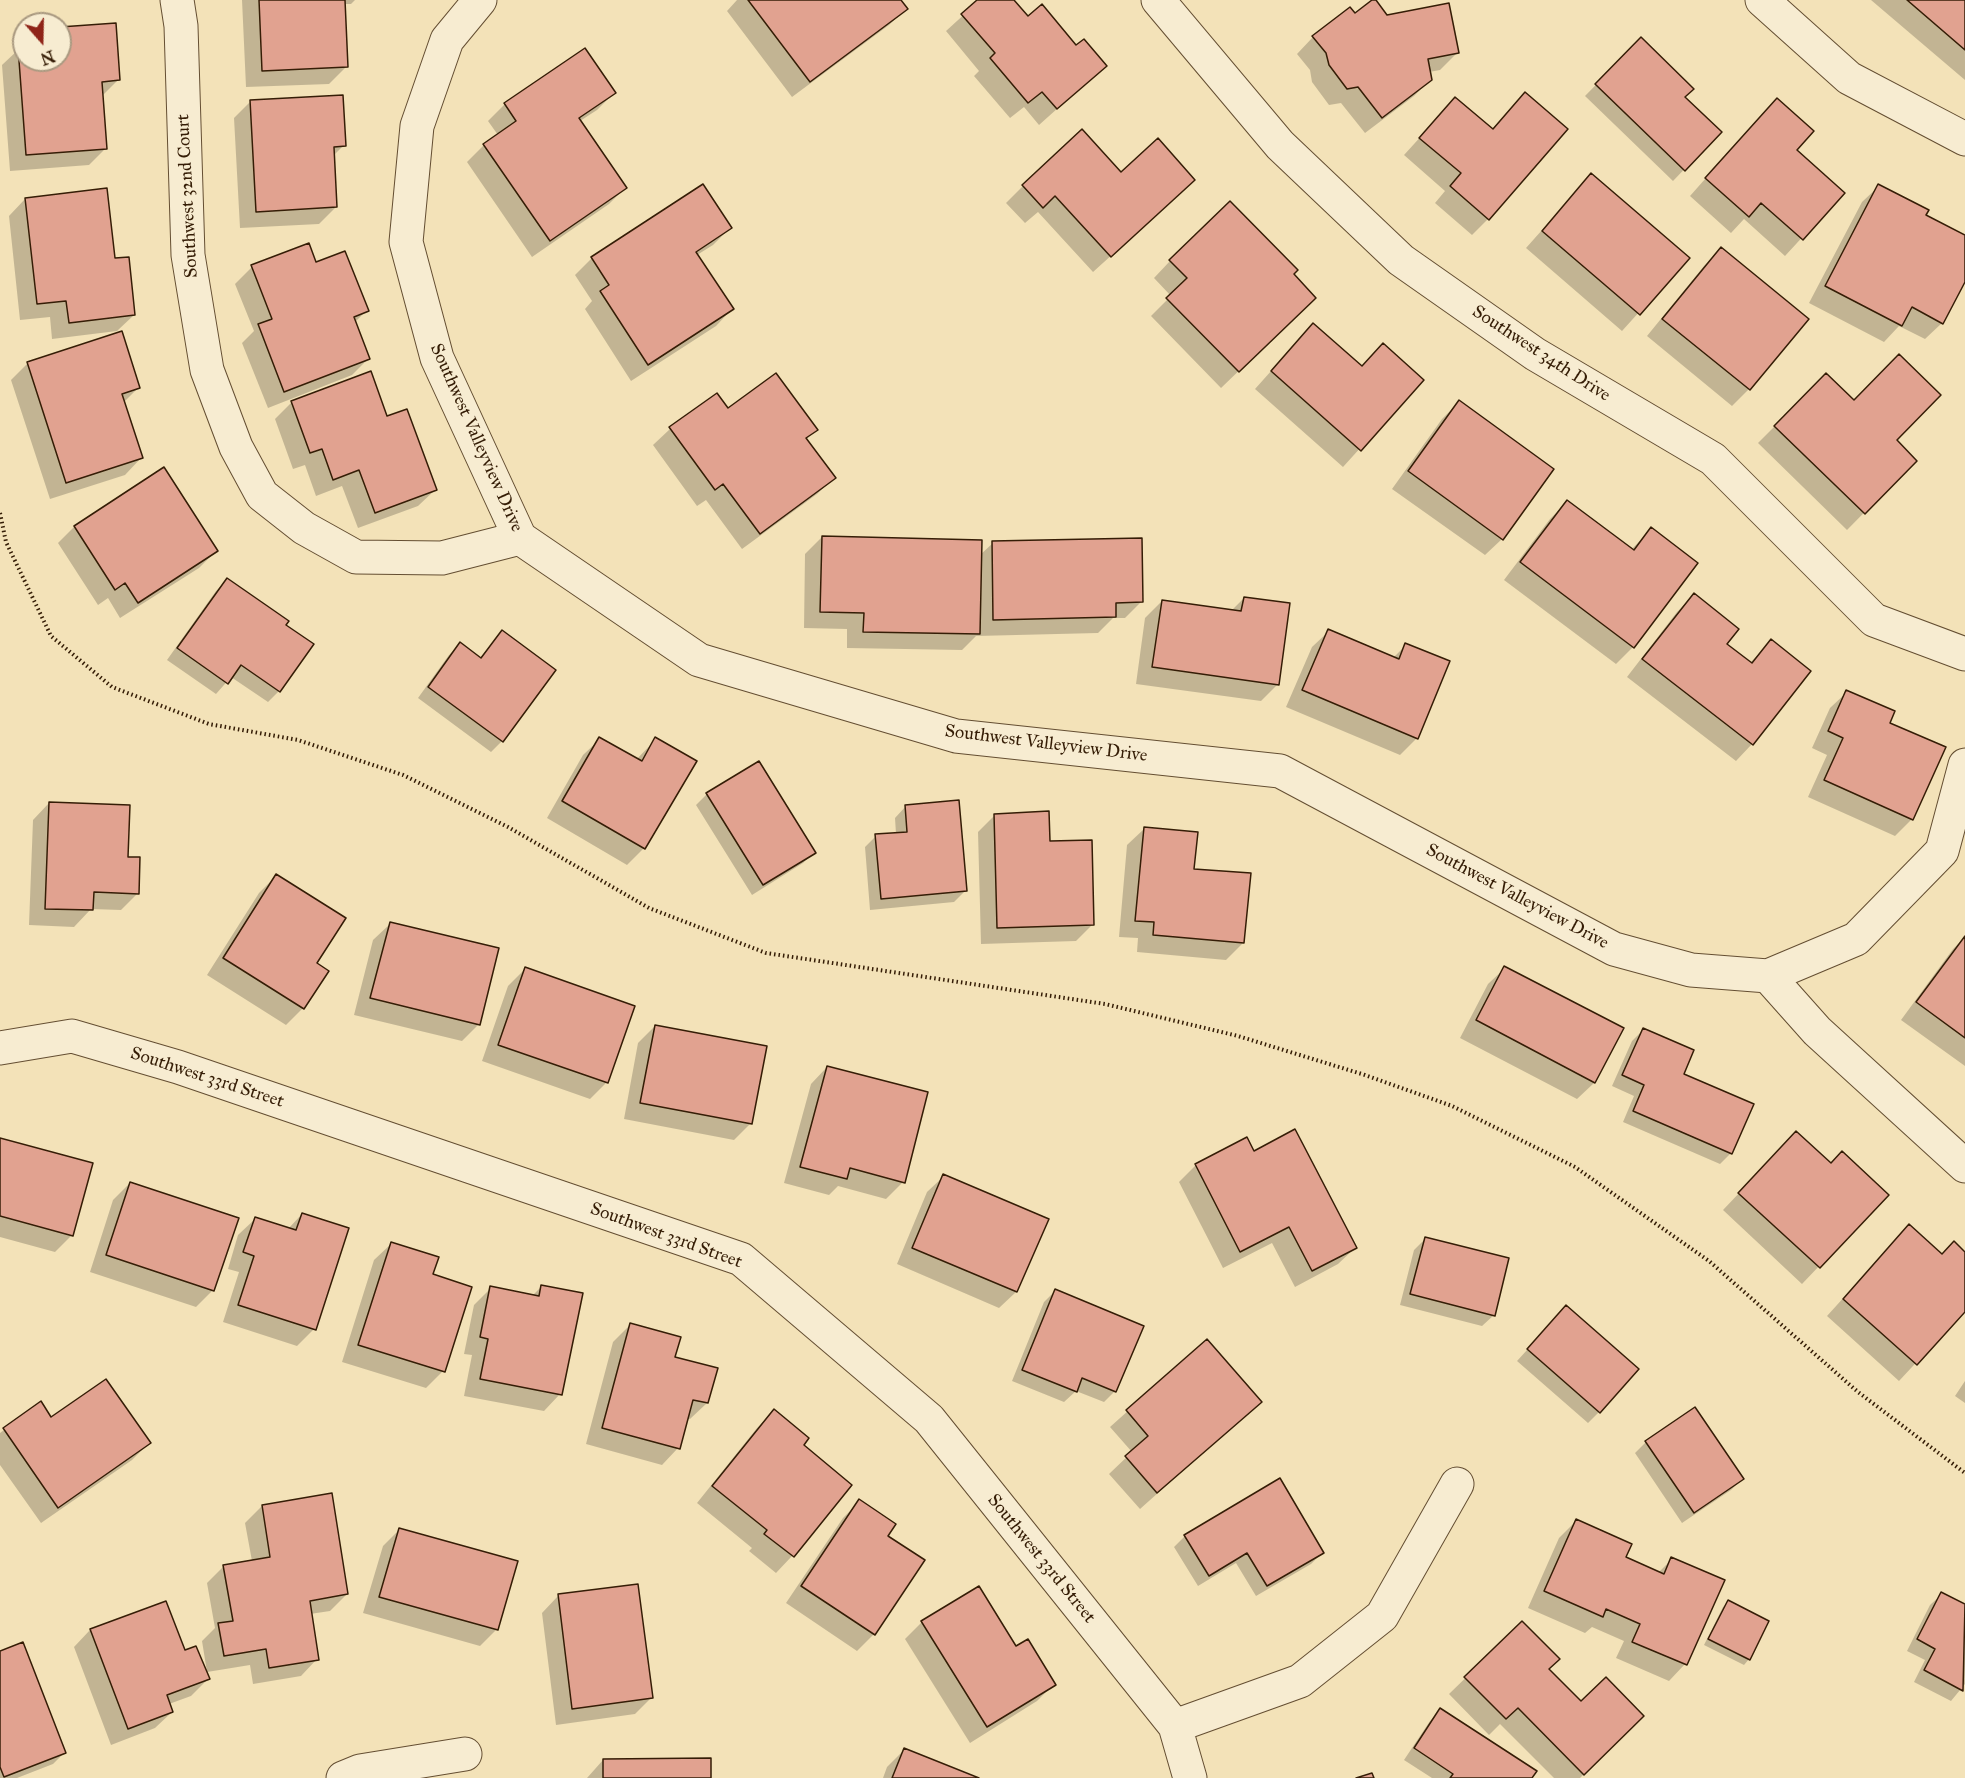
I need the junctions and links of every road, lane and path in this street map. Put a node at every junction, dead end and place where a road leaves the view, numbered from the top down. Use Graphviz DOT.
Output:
graph roads {
  1 [pos="177,0"];
  2 [pos="480,0"];
  3 [pos="1158,0"];
  4 [pos="1762,0"];
  5 [pos="1965,139"];
  6 [pos="0,513"];
  7 [pos="520,538"];
  8 [pos="1965,654"];
  9 [pos="1965,765"];
  10 [pos="1768,976"];
  11 [pos="0,1048"];
  12 [pos="1965,1166"];
  13 [pos="1965,1473"];
  14 [pos="1457,1484"];
  15 [pos="1175,1726"];
  16 [pos="465,1754"];
  17 [pos="343,1778"];
  18 [pos="1190,1778"];
  1 -- 7 [label="street, Southwest 32nd Court"];
  2 -- 7 [label="street, Southwest Valleyview Drive"];
  3 -- 8 [label="street, Southwest 34th Drive"];
  4 -- 5 [label="street"];
  6 -- 13 [label="path"];
  7 -- 10 [label="street, Southwest Valleyview Drive"];
  9 -- 10 [label="street"];
  10 -- 12 [label="street"];
  11 -- 15 [label="street, Southwest 33rd Street"];
  14 -- 15 [label="street"];
  15 -- 18 [label="street, Southwest 33rd Street"];
  16 -- 17 [label="street"];
}
